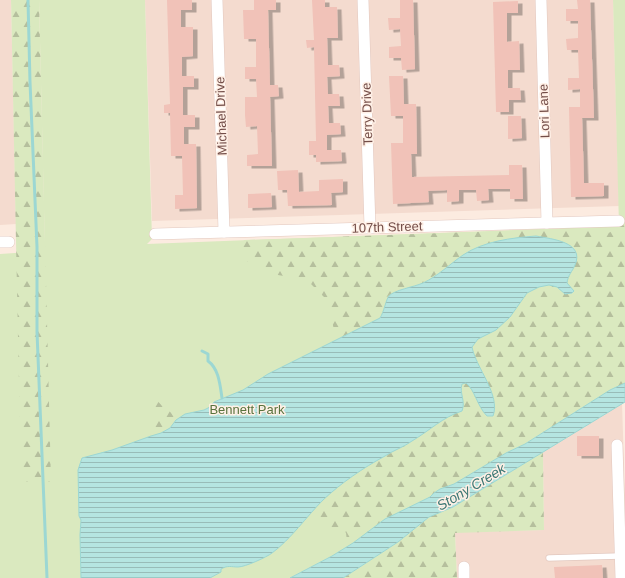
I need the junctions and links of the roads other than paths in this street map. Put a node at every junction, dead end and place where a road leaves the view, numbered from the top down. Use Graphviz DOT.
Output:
graph roads {
  1 [pos="218,0"];
  2 [pos="363,0"];
  3 [pos="542,0"];
  4 [pos="622,220"];
  5 [pos="548,223"];
  6 [pos="370,228"];
  7 [pos="224,232"];
  8 [pos="154,234"];
  9 [pos="617,445"];
  10 [pos="620,556"];
  11 [pos="549,558"];
  12 [pos="621,578"];
  1 -- 7 [label="street, Michael Drive"];
  2 -- 6 [label="street, Terry Drive"];
  3 -- 5 [label="street, Lori Lane"];
  4 -- 5 [label="street, 107th Street"];
  5 -- 6 [label="street, 107th Street"];
  6 -- 7 [label="street, 107th Street"];
  7 -- 8 [label="street, 107th Street"];
  9 -- 10 [label="street"];
  10 -- 11 [label="lane"];
  10 -- 12 [label="street"];
}
